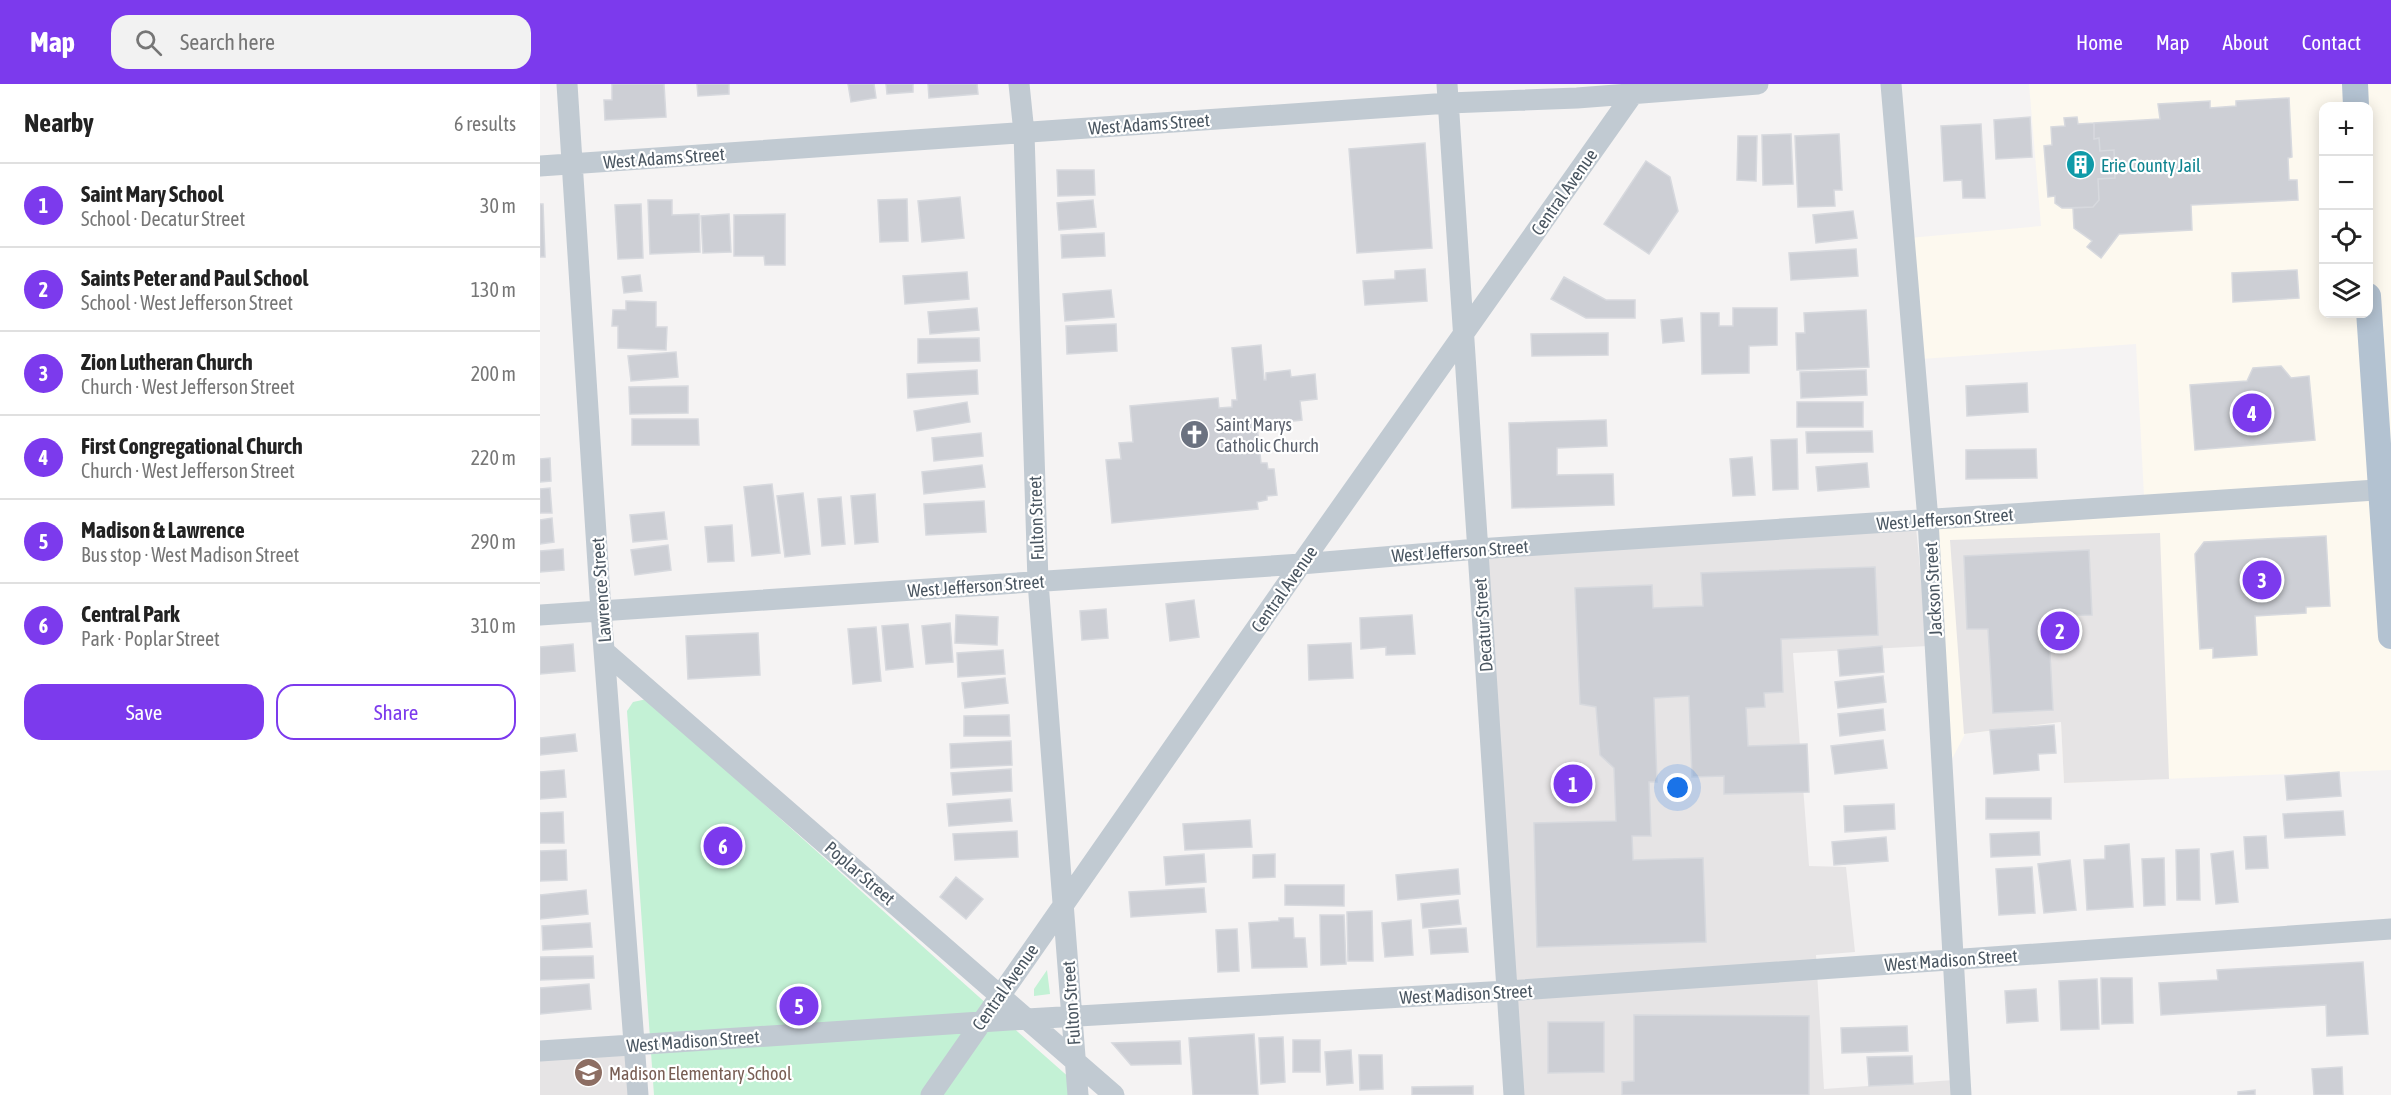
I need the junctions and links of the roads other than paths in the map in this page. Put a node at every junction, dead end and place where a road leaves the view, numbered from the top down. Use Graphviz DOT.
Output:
graph roads {
  1 [pos="567,84"];
  2 [pos="1019,84"];
  3 [pos="1758,84"];
  4 [pos="1891,84"];
  5 [pos="2355,84"];
  6 [pos="1637,88"];
  7 [pos="1448,93"];
  8 [pos="2356,102"];
  9 [pos="1024,133"];
  10 [pos="573,164"];
  11 [pos="540,166"];
  12 [pos="2370,318"];
  13 [pos="1464,335"];
  14 [pos="2386,489"];
  15 [pos="1929,520"];
  16 [pos="1478,549"];
  17 [pos="1301,564"];
  18 [pos="1038,582"];
  19 [pos="601,611"];
  20 [pos="540,615"];
  21 [pos="2391,636"];
  22 [pos="605,652"];
  23 [pos="1063,904"];
  24 [pos="2391,929"];
  25 [pos="1954,960"];
  26 [pos="1507,992"];
  27 [pos="999,994"];
  28 [pos="1072,1017"];
  29 [pos="1027,1019"];
  30 [pos="980,1022"];
  31 [pos="635,1045"];
  32 [pos="540,1051"];
  33 [pos="1076,1061"];
  34 [pos="638,1095"];
  35 [pos="930,1095"];
  36 [pos="1078,1095"];
  37 [pos="1114,1095"];
  38 [pos="1514,1095"];
  39 [pos="1961,1095"];
  1 -- 10 [label="street, Lawrence Street"];
  2 -- 9 [label="street, Fulton Street"];
  3 -- 6 [label="street, West Adams Street"];
  4 -- 15 [label="street, Jackson Street"];
  5 -- 8 [label="main road"];
  6 -- 7 [label="street, West Adams Street"];
  6 -- 13 [label="street, Central Avenue"];
  7 -- 9 [label="street, West Adams Street"];
  7 -- 13 [label="street, Decatur Street"];
  9 -- 10 [label="street, West Adams Street"];
  9 -- 18 [label="street, Fulton Street"];
  10 -- 11 [label="street, West Adams Street"];
  10 -- 19 [label="street, Lawrence Street"];
  12 -- 14 [label="main road"];
  13 -- 16 [label="street, Decatur Street"];
  13 -- 17 [label="street, Central Avenue"];
  14 -- 15 [label="street, West Jefferson Street"];
  14 -- 21 [label="main road"];
  15 -- 16 [label="street, West Jefferson Street"];
  15 -- 25 [label="street, Jackson Street"];
  16 -- 17 [label="street, West Jefferson Street"];
  16 -- 26 [label="street, Decatur Street"];
  17 -- 18 [label="street, West Jefferson Street"];
  17 -- 23 [label="street, Central Avenue"];
  18 -- 19 [label="street, West Jefferson Street"];
  18 -- 23 [label="street, Fulton Street"];
  19 -- 20 [label="street, West Jefferson Street"];
  19 -- 22 [label="street, Lawrence Street"];
  22 -- 27 [label="street, Poplar Street"];
  22 -- 31 [label="street, Lawrence Street"];
  23 -- 27 [label="street, Central Avenue"];
  23 -- 28 [label="street, Fulton Street"];
  24 -- 25 [label="street, West Madison Street"];
  25 -- 26 [label="street, West Madison Street"];
  25 -- 39 [label="street, Jackson Street"];
  26 -- 28 [label="street, West Madison Street"];
  26 -- 38 [label="street, Decatur Street"];
  27 -- 29 [label="street, Poplar Street"];
  27 -- 30 [label="street, Central Avenue"];
  28 -- 29 [label="street, West Madison Street"];
  28 -- 33 [label="street, Fulton Street"];
  29 -- 30 [label="street, West Madison Street"];
  29 -- 33 [label="street, Poplar Street"];
  30 -- 31 [label="street, West Madison Street"];
  30 -- 35 [label="street, Central Avenue"];
  31 -- 32 [label="street, West Madison Street"];
  31 -- 34 [label="street, Lawrence Street"];
  33 -- 36 [label="street, Fulton Street"];
  33 -- 37 [label="street, Poplar Street"];
}
